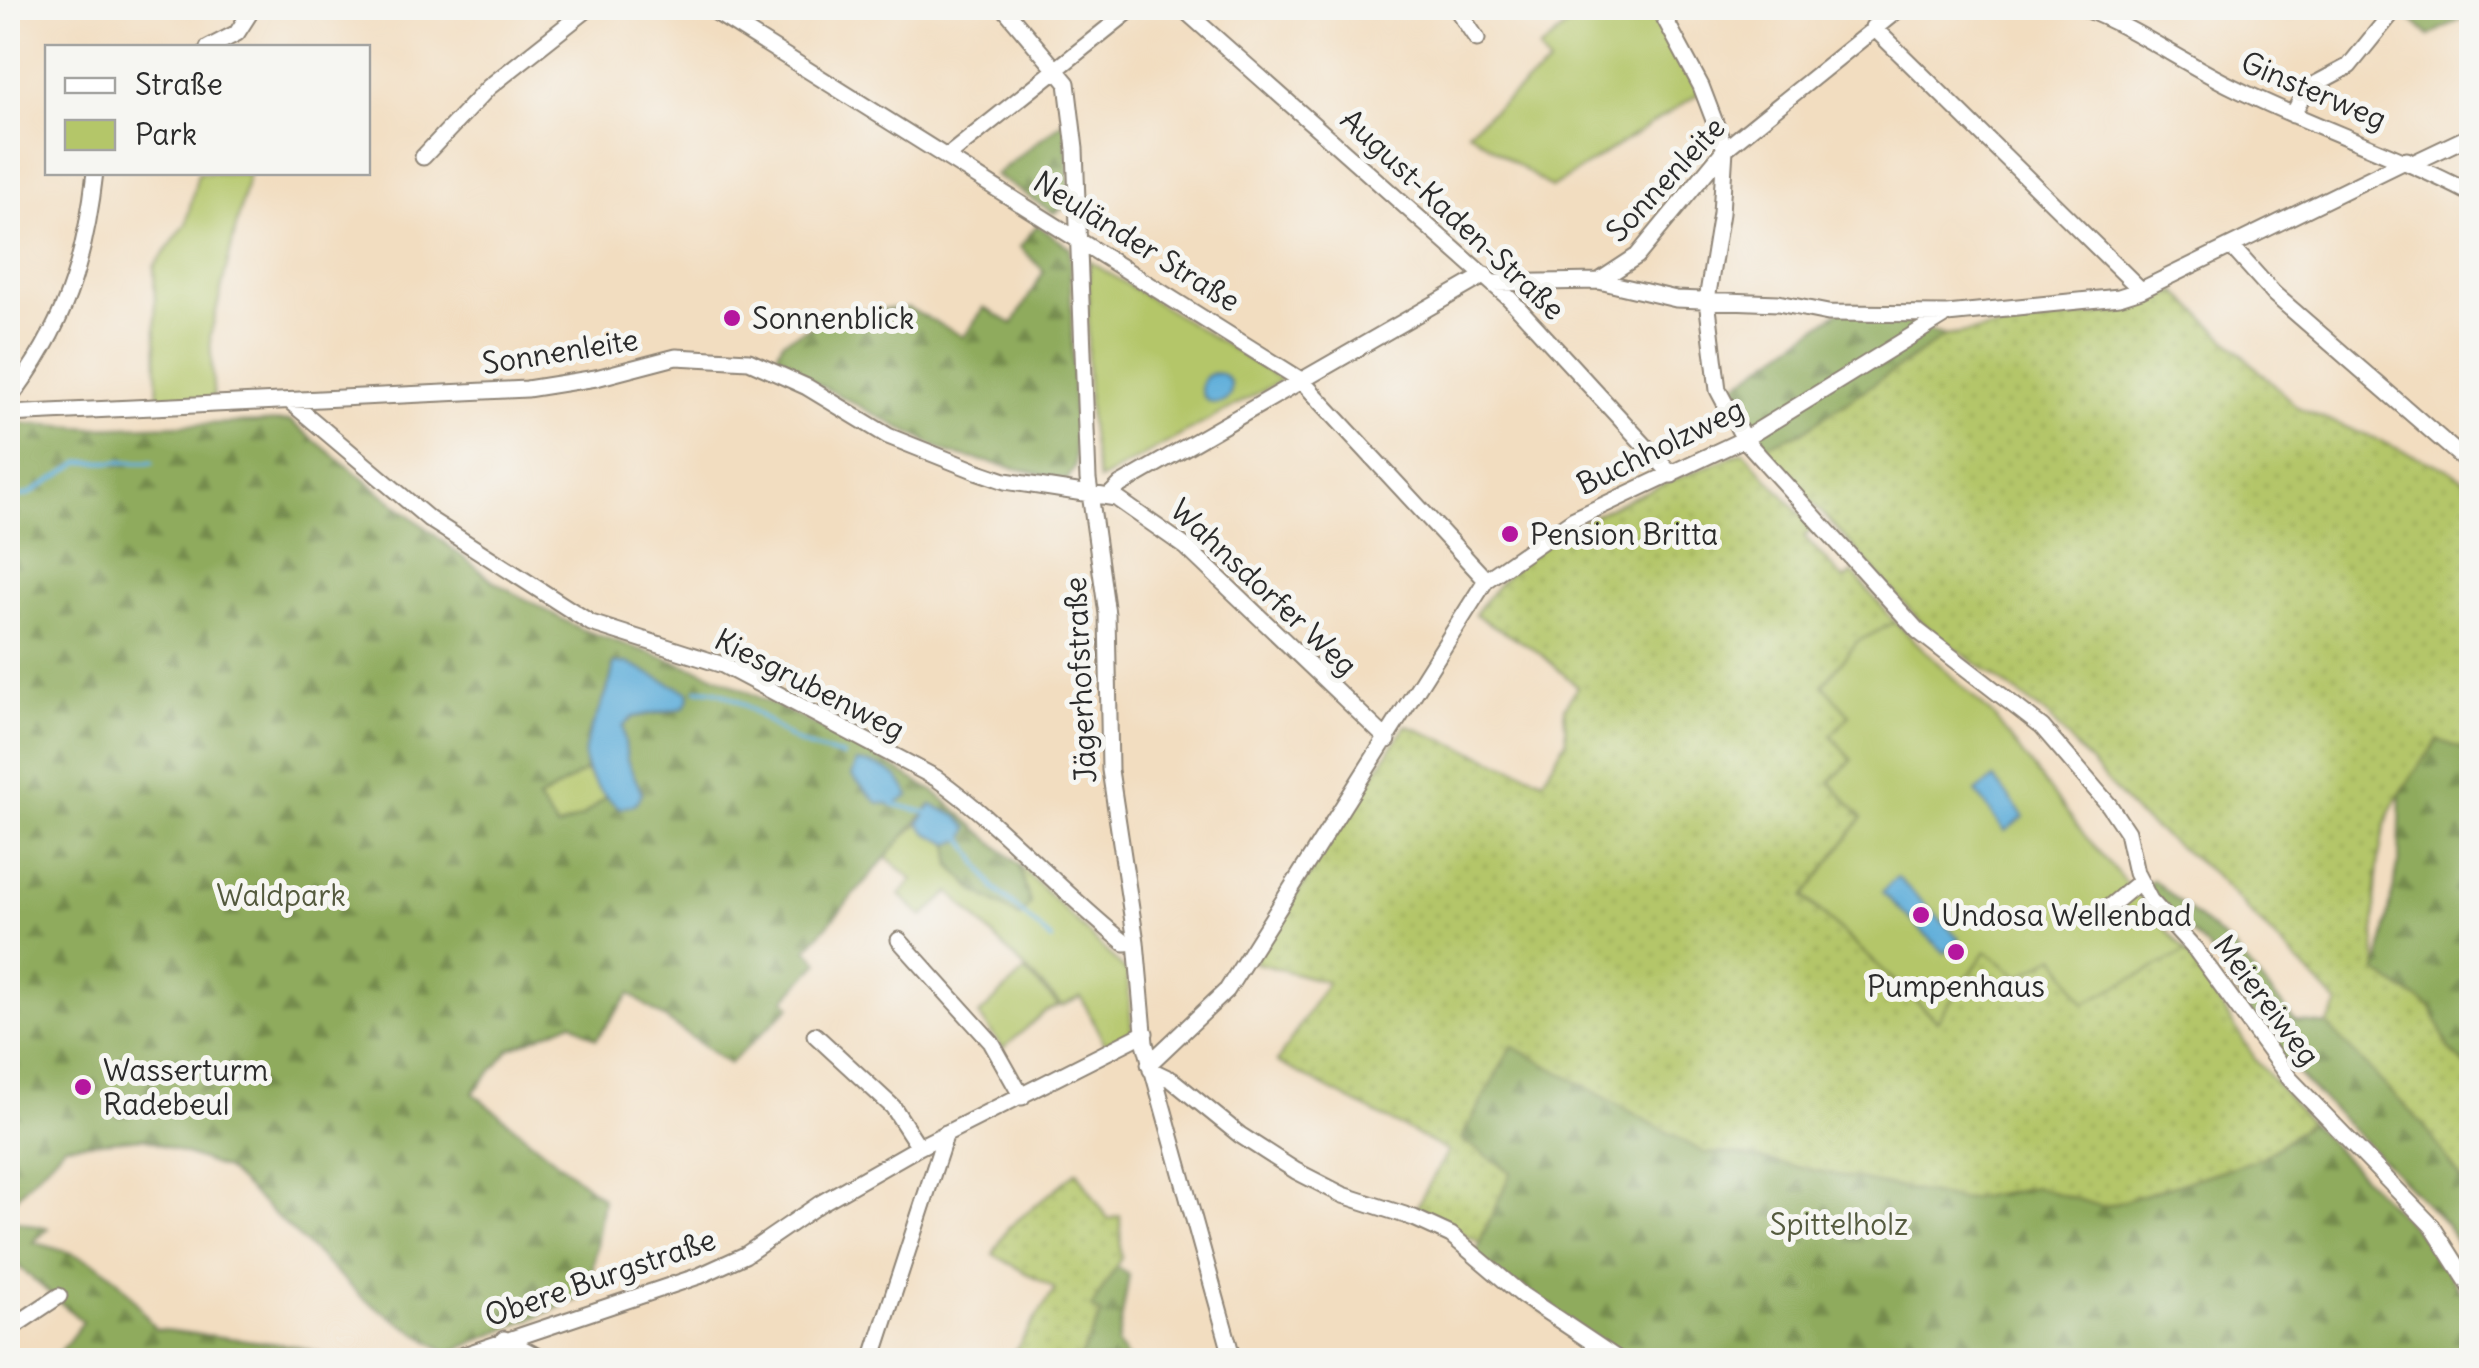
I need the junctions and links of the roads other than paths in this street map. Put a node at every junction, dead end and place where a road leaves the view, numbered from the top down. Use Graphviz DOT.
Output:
graph roads {
  1 [pos="253,8"];
  2 [pos="589,8"];
  3 [pos="709,8"];
  4 [pos="1004,8"];
  5 [pos="1133,8"];
  6 [pos="1182,8"];
  7 [pos="1456,8"];
  8 [pos="1659,8"];
  9 [pos="1900,8"];
  10 [pos="2083,8"];
  11 [pos="2396,8"];
  12 [pos="1873,27"];
  13 [pos="1477,39"];
  14 [pos="214,45"];
  15 [pos="1056,66"];
  16 [pos="2293,116"];
  17 [pos="2472,136"];
  18 [pos="1725,149"];
  19 [pos="949,155"];
  20 [pos="423,157"];
  21 [pos="2410,162"];
  22 [pos="95,175"];
  23 [pos="2472,194"];
  24 [pos="1078,242"];
  25 [pos="2231,246"];
  26 [pos="1489,279"];
  27 [pos="1600,281"];
  28 [pos="2141,290"];
  29 [pos="1707,300"];
  30 [pos="1947,314"];
  31 [pos="1301,380"];
  32 [pos="8,400"];
  33 [pos="292,404"];
  34 [pos="8,414"];
  35 [pos="1744,440"];
  36 [pos="2472,466"];
  37 [pos="1672,475"];
  38 [pos="1092,494"];
  39 [pos="1109,496"];
  40 [pos="1486,580"];
  41 [pos="1388,740"];
  42 [pos="2138,882"];
  43 [pos="2109,907"];
  44 [pos="899,940"];
  45 [pos="1136,942"];
  46 [pos="1145,1033"];
  47 [pos="815,1035"];
  48 [pos="1150,1067"];
  49 [pos="1022,1097"];
  50 [pos="946,1133"];
  51 [pos="919,1147"];
  52 [pos="2472,1290"];
  53 [pos="59,1296"];
  54 [pos="8,1330"];
  55 [pos="504,1339"];
  56 [pos="449,1360"];
  57 [pos="544,1360"];
  58 [pos="872,1360"];
  59 [pos="1233,1360"];
  60 [pos="1619,1360"];
  1 -- 14 [label="street"];
  2 -- 20 [label="street"];
  3 -- 19 [label="street, Neuländer Straße"];
  4 -- 15 [label="street, Jägerhofstraße"];
  5 -- 15 [label="street"];
  6 -- 26 [label="street, August-Kaden-Straße"];
  7 -- 13 [label="street"];
  8 -- 18 [label="street"];
  9 -- 12 [label="street, Sonnenleite"];
  10 -- 16 [label="street, Ginsterweg"];
  11 -- 16 [label="street"];
  12 -- 18 [label="street, Sonnenleite"];
  12 -- 28 [label="street"];
  15 -- 19 [label="street"];
  15 -- 24 [label="street, Jägerhofstraße"];
  16 -- 21 [label="street, Ginsterweg"];
  17 -- 21 [label="street, Buchholzweg"];
  18 -- 27 [label="street, Sonnenleite"];
  18 -- 29 [label="street, Meiereiweg"];
  19 -- 24 [label="street, Neuländer Straße"];
  21 -- 23 [label="street, Ginsterweg"];
  21 -- 25 [label="street, Buchholzweg"];
  22 -- 32 [label="street"];
  24 -- 31 [label="street, Neuländer Straße"];
  24 -- 38 [label="street, Jägerhofstraße"];
  25 -- 28 [label="street, Buchholzweg"];
  25 -- 36 [label="street"];
  26 -- 27 [label="street, Sonnenleite"];
  26 -- 31 [label="street, Sonnenleite"];
  26 -- 37 [label="street, August-Kaden-Straße"];
  27 -- 29 [label="street"];
  28 -- 30 [label="street, Buchholzweg"];
  29 -- 30 [label="street"];
  29 -- 35 [label="street, Meiereiweg"];
  30 -- 35 [label="street, Buchholzweg"];
  31 -- 39 [label="street, Sonnenleite"];
  31 -- 40 [label="street, Neuländer Straße"];
  33 -- 34 [label="street, Sonnenleite"];
  33 -- 38 [label="street, Sonnenleite"];
  33 -- 45 [label="street, Kiesgrubenweg"];
  35 -- 37 [label="street, Buchholzweg"];
  35 -- 42 [label="street, Meiereiweg"];
  37 -- 40 [label="street, Buchholzweg"];
  38 -- 39 [label="street, Wahnsdorfer Weg"];
  38 -- 45 [label="street, Jägerhofstraße"];
  39 -- 41 [label="street, Wahnsdorfer Weg"];
  40 -- 41 [label="street, Buchholzweg"];
  41 -- 48 [label="street, Buchholzweg"];
  42 -- 43 [label="street"];
  42 -- 52 [label="street, Meiereiweg"];
  44 -- 49 [label="street"];
  45 -- 46 [label="street, Jägerhofstraße"];
  46 -- 48 [label="street, Jägerhofstraße"];
  46 -- 49 [label="street, Obere Burgstraße"];
  47 -- 51 [label="street"];
  48 -- 59 [label="street, Jägerhofstraße"];
  48 -- 60 [label="street"];
  49 -- 50 [label="street, Obere Burgstraße"];
  50 -- 51 [label="street, Obere Burgstraße"];
  50 -- 58 [label="street"];
  51 -- 55 [label="street, Obere Burgstraße"];
  53 -- 54 [label="street"];
  55 -- 56 [label="street, Obere Burgstraße"];
  55 -- 57 [label="street"];
}
